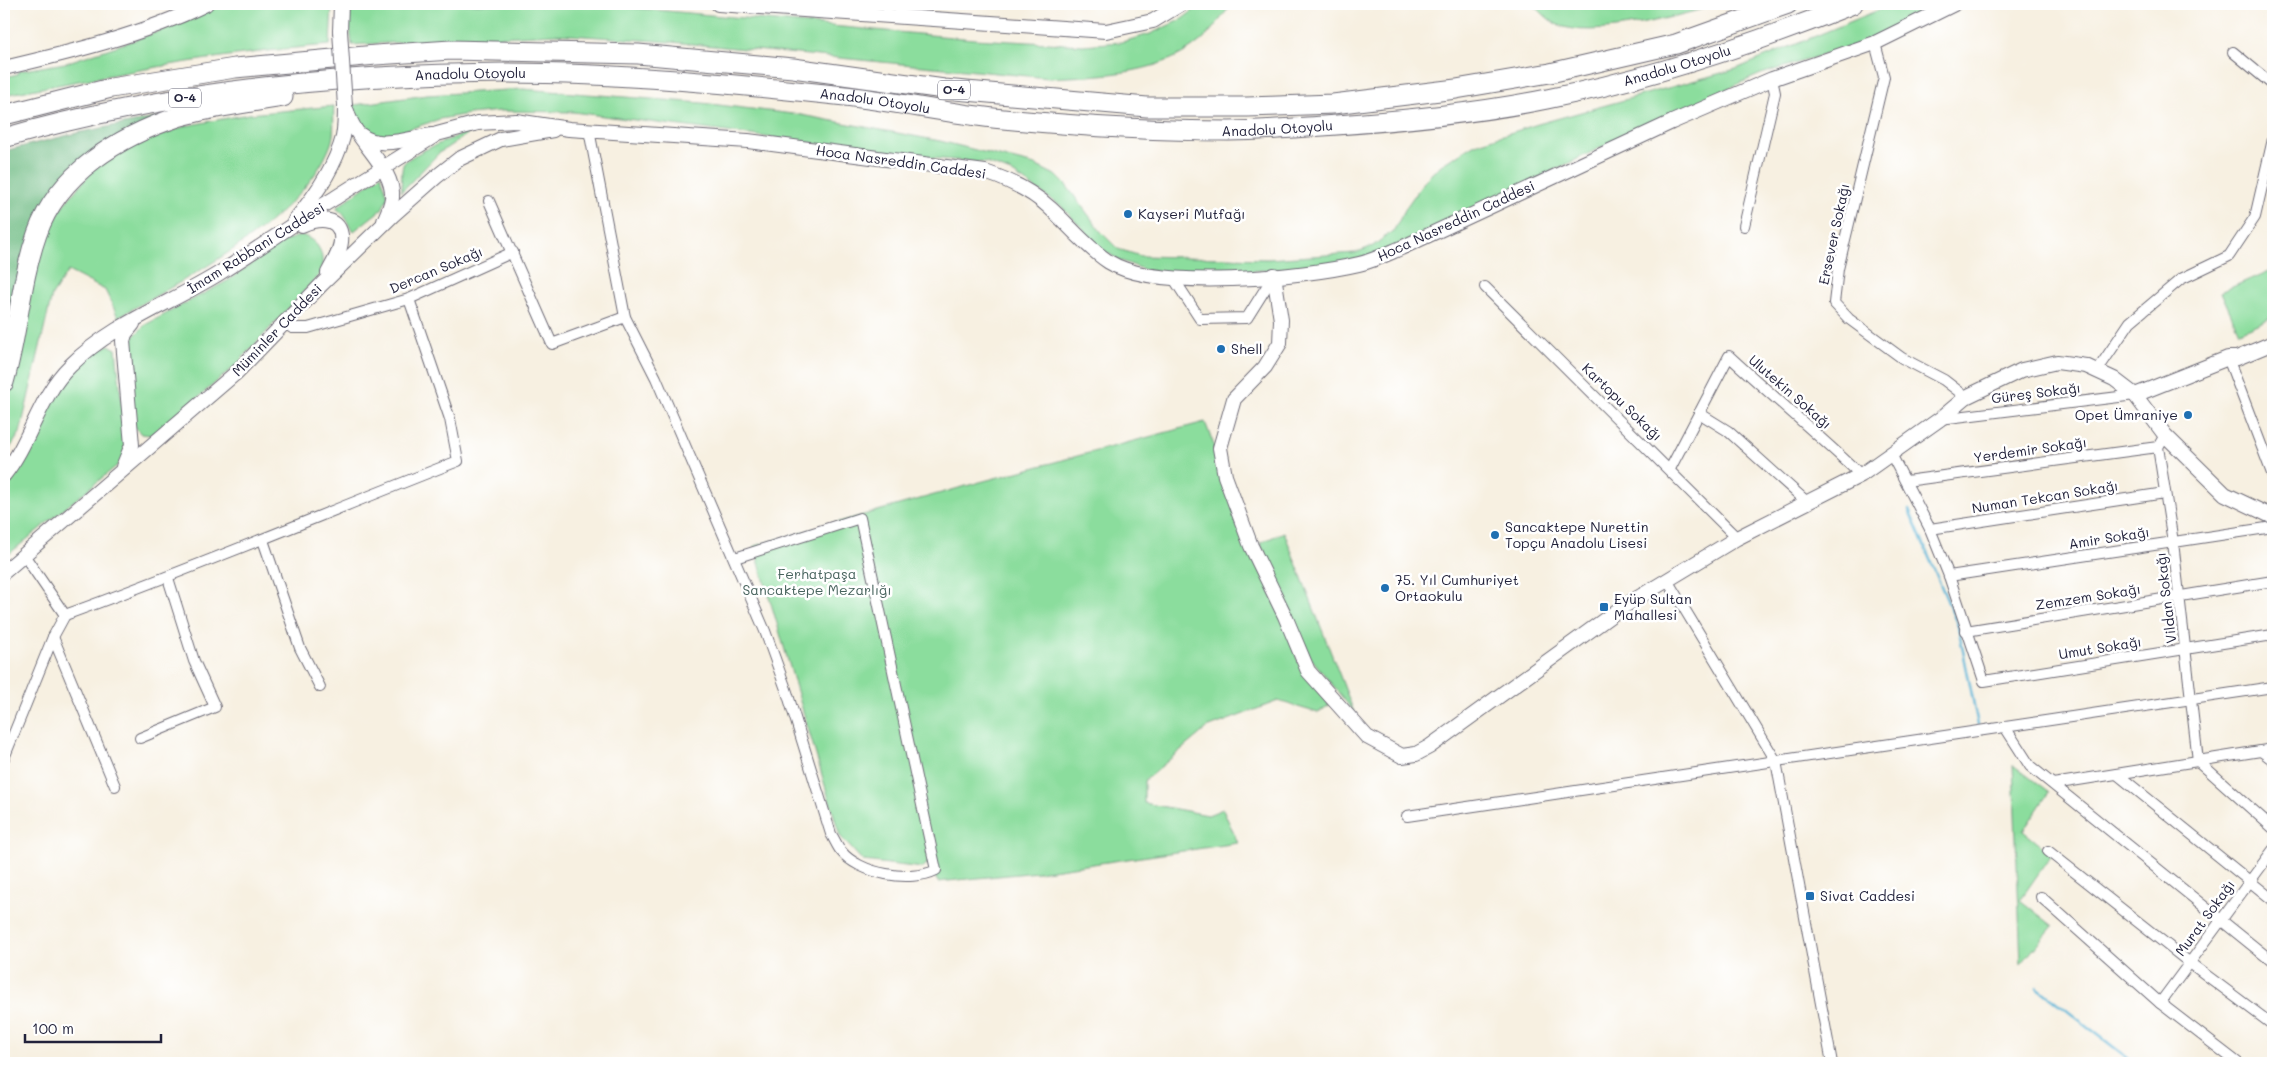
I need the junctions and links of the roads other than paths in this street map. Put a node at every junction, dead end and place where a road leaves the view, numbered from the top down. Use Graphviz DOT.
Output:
graph roads {
  1 [pos="206,4"];
  2 [pos="342,4"];
  3 [pos="718,4"];
  4 [pos="1181,4"];
  5 [pos="1788,4"];
  6 [pos="1853,4"];
  7 [pos="1954,4"];
  8 [pos="1875,43"];
  9 [pos="2233,52"];
  10 [pos="4,67"];
  11 [pos="370,78"];
  12 [pos="1772,79"];
  13 [pos="2273,85"];
  14 [pos="111,88"];
  15 [pos="345,106"];
  16 [pos="4,107"];
  17 [pos="4,116"];
  18 [pos="353,127"];
  19 [pos="569,128"];
  20 [pos="589,130"];
  21 [pos="437,134"];
  22 [pos="4,138"];
  23 [pos="2273,139"];
  24 [pos="382,168"];
  25 [pos="489,200"];
  26 [pos="382,226"];
  27 [pos="1744,226"];
  28 [pos="287,230"];
  29 [pos="512,252"];
  30 [pos="1274,275"];
  31 [pos="1174,279"];
  32 [pos="322,284"];
  33 [pos="1485,287"];
  34 [pos="408,300"];
  35 [pos="142,316"];
  36 [pos="625,318"];
  37 [pos="284,322"];
  38 [pos="2273,333"];
  39 [pos="2273,343"];
  40 [pos="95,345"];
  41 [pos="125,351"];
  42 [pos="2228,358"];
  43 [pos="2097,371"];
  44 [pos="4,382"];
  45 [pos="2135,395"];
  46 [pos="1966,397"];
  47 [pos="1699,413"];
  48 [pos="1940,419"];
  49 [pos="132,433"];
  50 [pos="160,439"];
  51 [pos="2161,441"];
  52 [pos="1891,454"];
  53 [pos="1670,470"];
  54 [pos="120,471"];
  55 [pos="4,475"];
  56 [pos="1861,475"];
  57 [pos="2273,476"];
  58 [pos="1906,481"];
  59 [pos="2165,493"];
  60 [pos="1808,503"];
  61 [pos="2273,517"];
  62 [pos="2273,527"];
  63 [pos="1930,529"];
  64 [pos="1738,538"];
  65 [pos="263,540"];
  66 [pos="2173,542"];
  67 [pos="24,554"];
  68 [pos="735,558"];
  69 [pos="4,572"];
  70 [pos="1949,576"];
  71 [pos="168,578"];
  72 [pos="1667,580"];
  73 [pos="2273,581"];
  74 [pos="2180,596"];
  75 [pos="65,615"];
  76 [pos="1966,631"];
  77 [pos="2273,635"];
  78 [pos="53,637"];
  79 [pos="2186,649"];
  80 [pos="320,687"];
  81 [pos="2273,687"];
  82 [pos="2192,699"];
  83 [pos="2005,727"];
  84 [pos="140,738"];
  85 [pos="2273,749"];
  86 [pos="2261,751"];
  87 [pos="4,758"];
  88 [pos="2273,760"];
  89 [pos="1776,761"];
  90 [pos="2198,761"];
  91 [pos="2117,774"];
  92 [pos="2053,784"];
  93 [pos="115,786"];
  94 [pos="1407,816"];
  95 [pos="2273,828"];
  96 [pos="2273,850"];
  97 [pos="2048,851"];
  98 [pos="2249,881"];
  99 [pos="2041,897"];
  100 [pos="2273,900"];
  101 [pos="2223,921"];
  102 [pos="2273,962"];
  103 [pos="2190,963"];
  104 [pos="2160,1004"];
  105 [pos="2273,1025"];
  106 [pos="1832,1063"];
  107 [pos="2238,1063"];
  1 -- 10 [label="main road"];
  2 -- 15 [label="main road, bridge"];
  3 -- 4 [label="main road"];
  5 -- 14 [label="highway, Anadolu Otoyolu / O-4"];
  6 -- 11 [label="highway, Anadolu Otoyolu / O-4"];
  7 -- 8 [label="main road, Hoca Nasreddin Caddesi"];
  8 -- 12 [label="main road, Hoca Nasreddin Caddesi"];
  8 -- 46 [label="street, Ersever Sokağı"];
  9 -- 13 [label="street"];
  11 -- 22 [label="highway, Anadolu Otoyolu / O-4"];
  11 -- 44 [label="highway"];
  12 -- 27 [label="street"];
  12 -- 30 [label="main road, Hoca Nasreddin Caddesi"];
  14 -- 16 [label="highway"];
  14 -- 17 [label="highway, Anadolu Otoyolu / O-4"];
  15 -- 18 [label="main road"];
  15 -- 28 [label="main road"];
  18 -- 21 [label="main road"];
  18 -- 24 [label="main road"];
  19 -- 20 [label="main road, Hoca Nasreddin Caddesi"];
  19 -- 21 [label="main road, İmam Rabbani Caddesi"];
  19 -- 26 [label="main road, Müminler Caddesi"];
  20 -- 31 [label="main road, Hoca Nasreddin Caddesi"];
  20 -- 36 [label="street"];
  21 -- 24 [label="main road, İmam Rabbani Caddesi"];
  23 -- 43 [label="street"];
  24 -- 26 [label="main road"];
  24 -- 28 [label="main road, İmam Rabbani Caddesi"];
  25 -- 29 [label="street"];
  26 -- 32 [label="main road, Müminler Caddesi"];
  28 -- 32 [label="main road"];
  28 -- 35 [label="main road, İmam Rabbani Caddesi"];
  29 -- 34 [label="street, Dercan Sokağı"];
  29 -- 36 [label="street"];
  30 -- 31 [label="main road, Hoca Nasreddin Caddesi"];
  30 -- 31 [label="street"];
  30 -- 72 [label="main road"];
  32 -- 37 [label="main road, Müminler Caddesi"];
  33 -- 53 [label="street, Kartopu Sokağı"];
  34 -- 37 [label="street, Dercan Sokağı"];
  34 -- 65 [label="street"];
  35 -- 40 [label="main road, İmam Rabbani Caddesi"];
  35 -- 41 [label="main road"];
  36 -- 68 [label="street"];
  37 -- 50 [label="main road, Müminler Caddesi"];
  38 -- 42 [label="main road"];
  39 -- 42 [label="main road"];
  40 -- 41 [label="main road"];
  40 -- 55 [label="main road, İmam Rabbani Caddesi"];
  41 -- 49 [label="main road"];
  42 -- 45 [label="main road"];
  42 -- 57 [label="street"];
  43 -- 45 [label="main road"];
  43 -- 46 [label="main road"];
  45 -- 48 [label="street, Güreş Sokağı"];
  45 -- 51 [label="main road"];
  46 -- 48 [label="main road"];
  47 -- 53 [label="street, Ulutekin Sokağı"];
  47 -- 56 [label="street, Ulutekin Sokağı"];
  47 -- 60 [label="street"];
  48 -- 52 [label="main road"];
  49 -- 50 [label="main road"];
  49 -- 54 [label="main road"];
  50 -- 54 [label="main road, Müminler Caddesi"];
  51 -- 58 [label="street, Yerdemir Sokağı"];
  51 -- 59 [label="street, Vildan Sokağı"];
  51 -- 61 [label="main road"];
  52 -- 56 [label="main road"];
  52 -- 58 [label="street"];
  53 -- 64 [label="street, Kartopu Sokağı"];
  54 -- 67 [label="main road, Müminler Caddesi"];
  56 -- 60 [label="main road"];
  58 -- 63 [label="street"];
  59 -- 63 [label="street, Numan Tekcan Sokağı"];
  59 -- 66 [label="street, Vildan Sokağı"];
  60 -- 64 [label="main road"];
  62 -- 66 [label="street, Amir Sokağı"];
  63 -- 70 [label="street"];
  64 -- 72 [label="main road"];
  65 -- 71 [label="street"];
  65 -- 80 [label="street"];
  66 -- 70 [label="street, Amir Sokağı"];
  66 -- 74 [label="street, Vildan Sokağı"];
  67 -- 69 [label="main road, Müminler Caddesi"];
  67 -- 75 [label="street"];
  68 -- 68 [label="street"];
  70 -- 76 [label="street"];
  71 -- 75 [label="street"];
  71 -- 84 [label="street"];
  72 -- 89 [label="street"];
  73 -- 74 [label="street, Zemzem Sokağı"];
  74 -- 76 [label="street, Zemzem Sokağı"];
  74 -- 79 [label="street, Vildan Sokağı"];
  75 -- 78 [label="street"];
  76 -- 79 [label="street, Umut Sokağı"];
  77 -- 79 [label="street, Umut Sokağı"];
  78 -- 87 [label="street"];
  78 -- 93 [label="street"];
  79 -- 82 [label="street, Vildan Sokağı"];
  81 -- 82 [label="street"];
  82 -- 83 [label="street"];
  82 -- 90 [label="street, Vildan Sokağı"];
  83 -- 89 [label="street"];
  83 -- 92 [label="street"];
  85 -- 86 [label="street"];
  86 -- 88 [label="street"];
  86 -- 90 [label="street"];
  89 -- 94 [label="street"];
  89 -- 106 [label="street"];
  90 -- 91 [label="street"];
  90 -- 95 [label="street"];
  91 -- 92 [label="street"];
  91 -- 98 [label="street"];
  92 -- 101 [label="street"];
  96 -- 98 [label="street, Murat Sokağı"];
  97 -- 103 [label="street"];
  98 -- 100 [label="street"];
  98 -- 101 [label="street, Murat Sokağı"];
  99 -- 104 [label="street"];
  101 -- 102 [label="street"];
  101 -- 103 [label="street, Murat Sokağı"];
  103 -- 104 [label="street, Murat Sokağı"];
  103 -- 105 [label="street"];
  104 -- 107 [label="street"];
}
